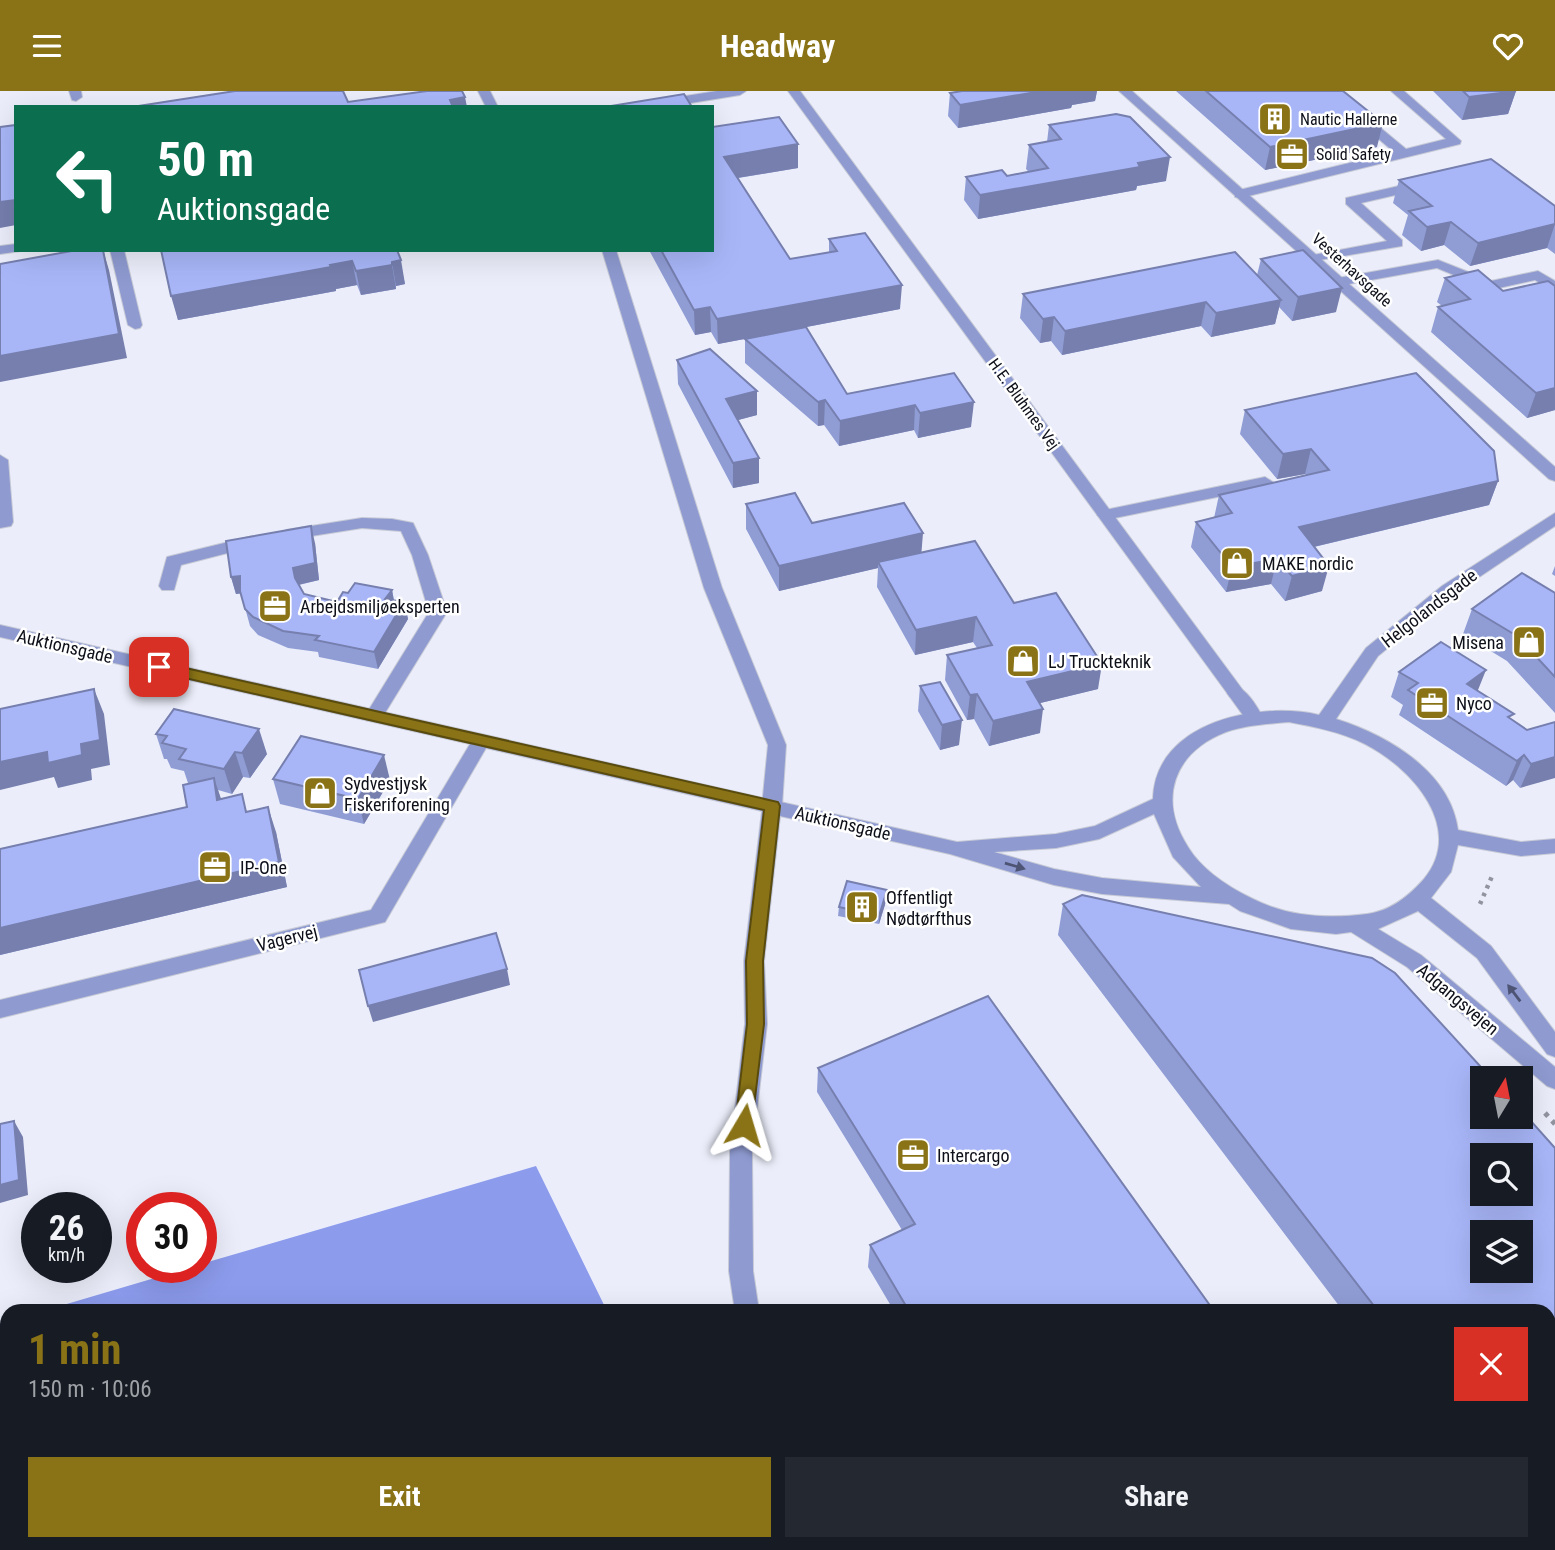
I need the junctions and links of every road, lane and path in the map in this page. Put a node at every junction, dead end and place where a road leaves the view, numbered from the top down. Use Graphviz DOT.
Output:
graph roads {
  1 [pos="740,91"];
  2 [pos="794,91"];
  3 [pos="1125,91"];
  4 [pos="1328,91"];
  5 [pos="1397,91"];
  6 [pos="653,105"];
  7 [pos="1404,154"];
  8 [pos="1427,184"];
  9 [pos="1240,194"];
  10 [pos="117,252"];
  11 [pos="610,252"];
  12 [pos="1313,259"];
  13 [pos="1338,282"];
  14 [pos="1555,288"];
  15 [pos="135,325"];
  16 [pos="0,460"];
  17 [pos="1555,476"];
  18 [pos="1265,482"];
  19 [pos="1105,515"];
  20 [pos="1555,518"];
  21 [pos="0,523"];
  22 [pos="168,586"];
  23 [pos="0,631"];
  24 [pos="374,716"];
  25 [pos="1254,717"];
  26 [pos="1325,721"];
  27 [pos="481,741"];
  28 [pos="1161,803"];
  29 [pos="772,806"];
  30 [pos="1450,836"];
  31 [pos="1555,846"];
  32 [pos="950,847"];
  33 [pos="1228,898"];
  34 [pos="1419,900"];
  35 [pos="1355,925"];
  36 [pos="0,1009"];
  37 [pos="1555,1048"];
  38 [pos="1555,1080"];
  39 [pos="746,1304"];
  1 -- 6 [label="street"];
  2 -- 19 [label="street, H.E. Bluhmes Vej"];
  3 -- 9 [label="street, Vesterhavsgade"];
  4 -- 7 [label="street"];
  5 -- 7 [label="street"];
  7 -- 9 [label="street"];
  8 -- 12 [label="street"];
  9 -- 12 [label="street, Vesterhavsgade"];
  10 -- 15 [label="street"];
  11 -- 29 [label="street"];
  12 -- 13 [label="street, Vesterhavsgade"];
  13 -- 14 [label="street"];
  13 -- 17 [label="street, Vesterhavsgade"];
  16 -- 21 [label="street"];
  18 -- 19 [label="street"];
  19 -- 25 [label="street, H.E. Bluhmes Vej"];
  20 -- 26 [label="street, Helgolandsgade"];
  22 -- 24 [label="street"];
  23 -- 24 [label="street, Auktionsgade"];
  24 -- 27 [label="street, Auktionsgade"];
  25 -- 26 [label="street"];
  25 -- 28 [label="street"];
  26 -- 30 [label="street"];
  27 -- 29 [label="street, Auktionsgade"];
  27 -- 36 [label="street, Vagervej"];
  28 -- 32 [label="street, Auktionsgade"];
  28 -- 33 [label="street"];
  29 -- 32 [label="street, Auktionsgade"];
  29 -- 39 [label="street"];
  30 -- 31 [label="street"];
  30 -- 34 [label="street"];
  32 -- 33 [label="street, Auktionsgade, one-way"];
  33 -- 35 [label="street"];
  34 -- 35 [label="street"];
  37 -- 34 [label="street, one-way"];
  35 -- 38 [label="street, Adgangsvejen"];
}
